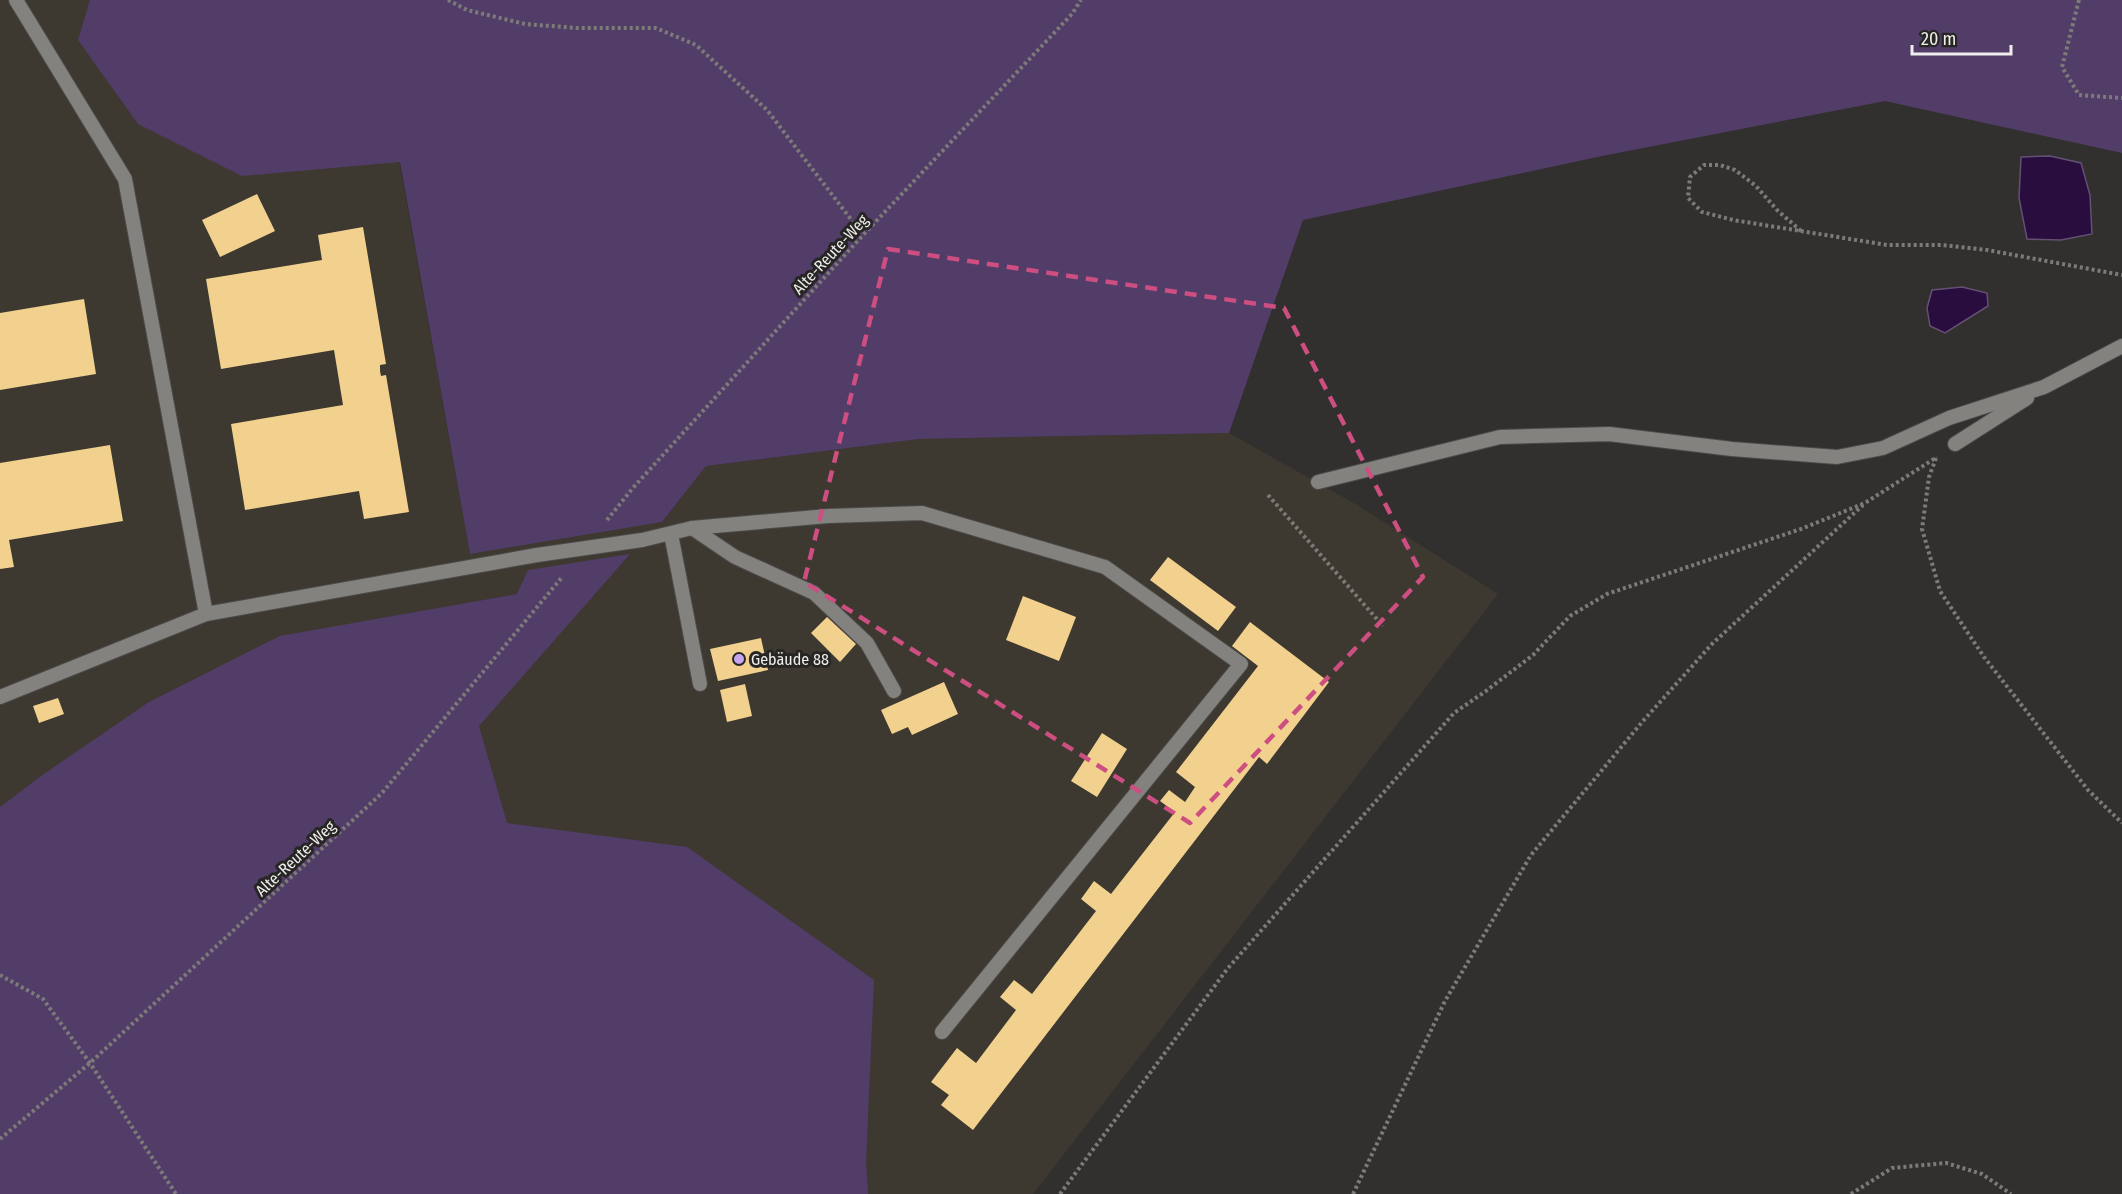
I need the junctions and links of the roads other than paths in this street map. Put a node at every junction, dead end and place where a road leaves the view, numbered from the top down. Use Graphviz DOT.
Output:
graph roads {
  1 [pos="16,0"];
  2 [pos="2122,346"];
  3 [pos="2044,387"];
  4 [pos="1955,444"];
  5 [pos="1318,482"];
  6 [pos="692,528"];
  7 [pos="671,534"];
  8 [pos="206,614"];
  9 [pos="700,684"];
  10 [pos="894,691"];
  11 [pos="0,697"];
  12 [pos="942,1032"];
  1 -- 8 [label="lane"];
  2 -- 3 [label="lane"];
  3 -- 4 [label="lane"];
  3 -- 5 [label="lane"];
  6 -- 7 [label="lane"];
  6 -- 10 [label="lane"];
  6 -- 12 [label="lane"];
  7 -- 8 [label="lane, bridge"];
  7 -- 9 [label="lane"];
  8 -- 11 [label="lane"];
}
